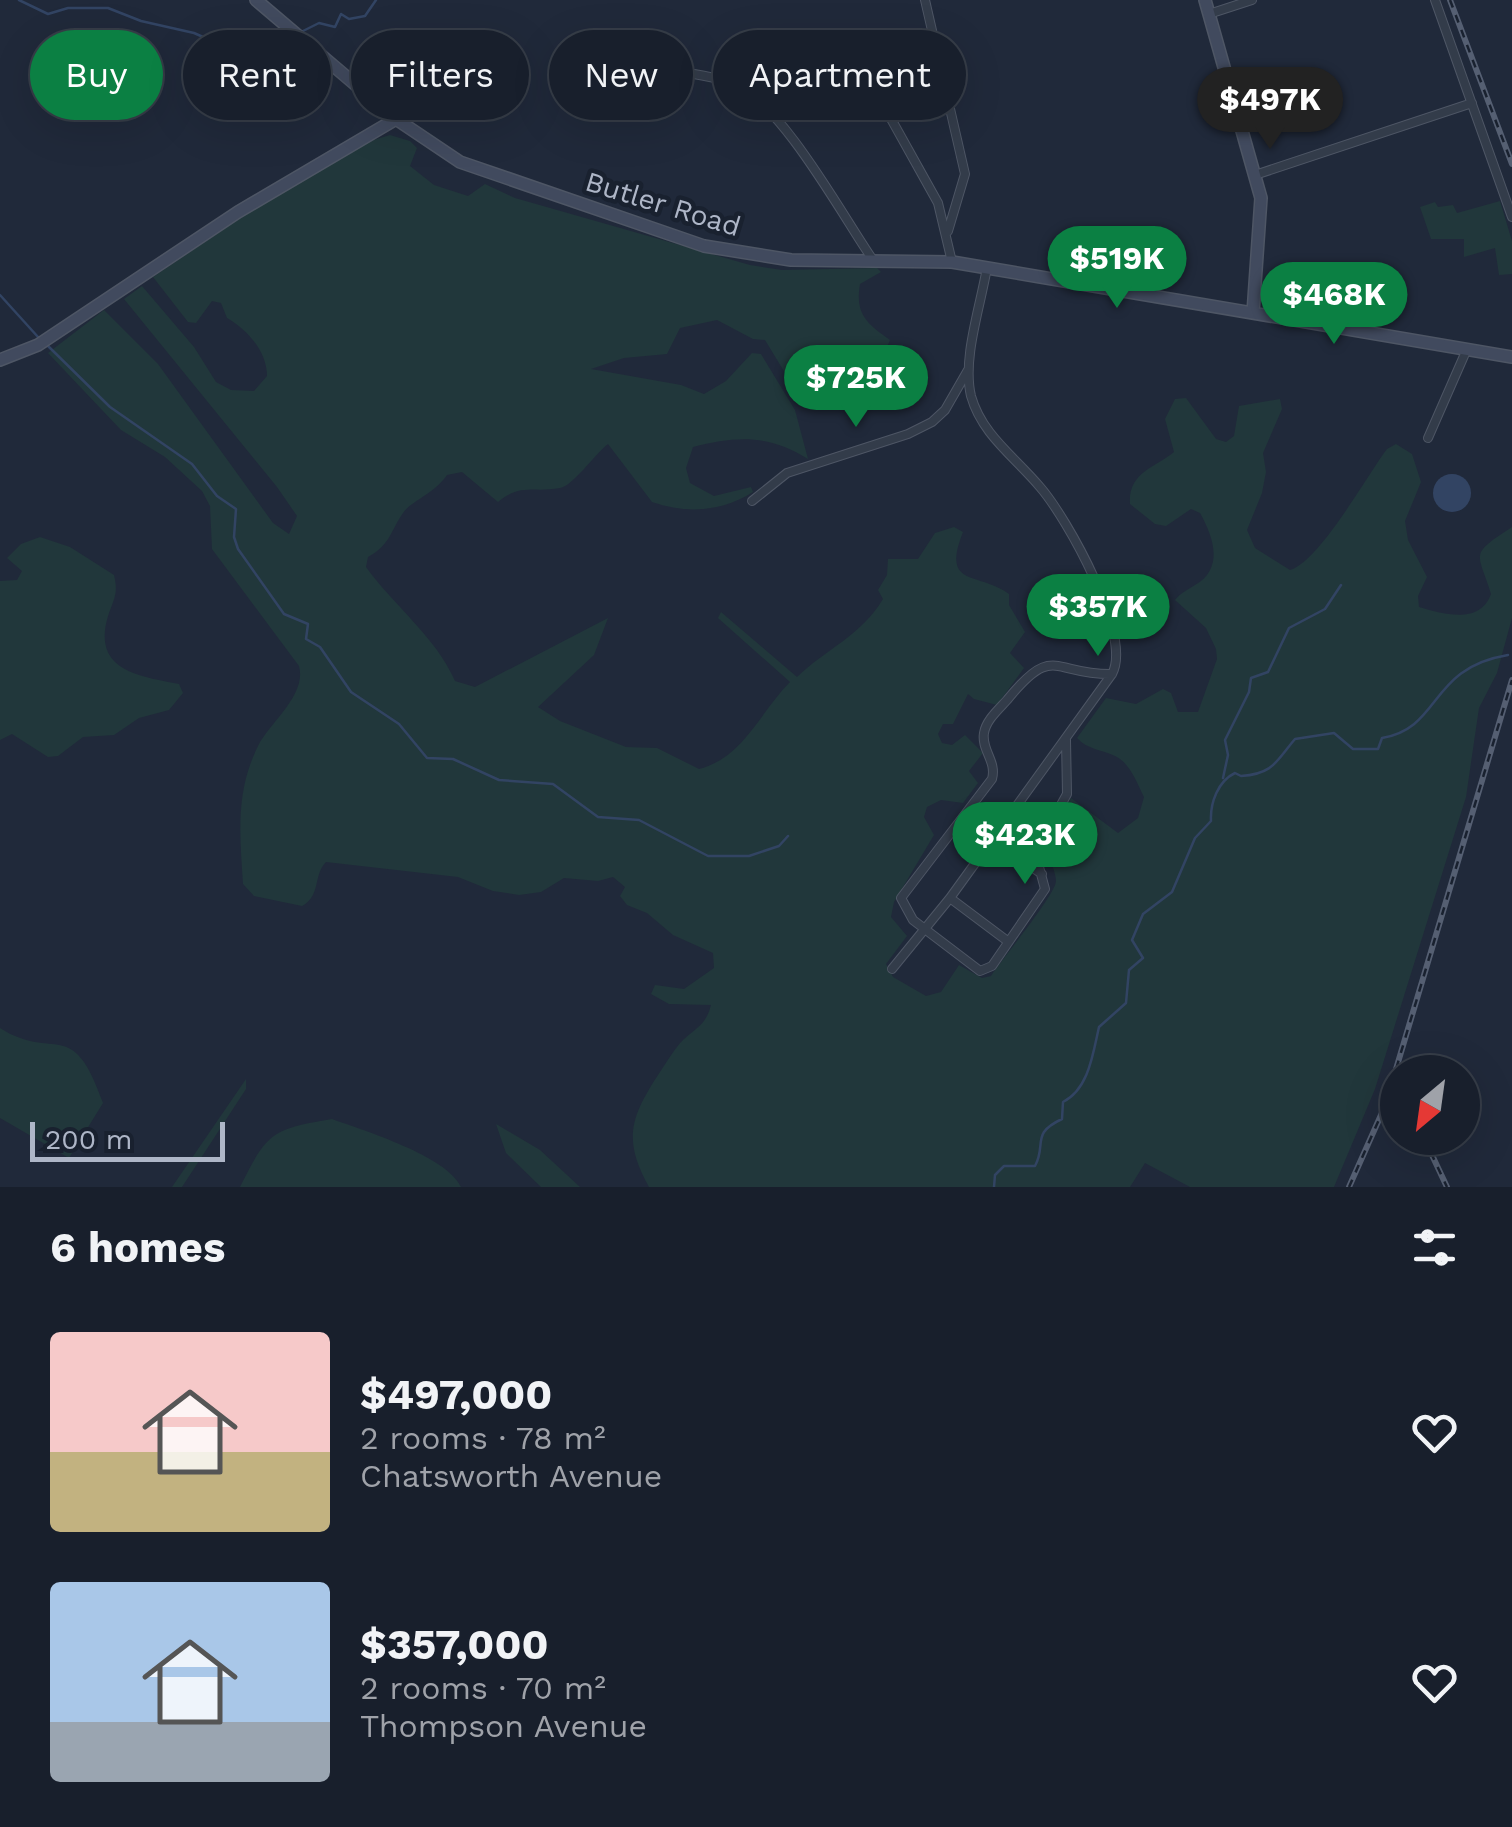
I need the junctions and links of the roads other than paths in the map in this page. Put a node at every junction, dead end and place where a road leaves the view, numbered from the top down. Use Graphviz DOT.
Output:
graph roads {
  1 [pos="256,0"];
  2 [pos="925,0"];
  3 [pos="1204,0"];
  4 [pos="1252,0"];
  5 [pos="1435,0"];
  6 [pos="1208,14"];
  7 [pos="693,77"];
  8 [pos="351,81"];
  9 [pos="1472,103"];
  10 [pos="394,120"];
  11 [pos="398,120"];
  12 [pos="892,120"];
  13 [pos="1256,176"];
  14 [pos="1512,217"];
  15 [pos="948,231"];
  16 [pos="872,260"];
  17 [pos="952,262"];
  18 [pos="987,267"];
  19 [pos="1253,313"];
  20 [pos="1467,349"];
  21 [pos="1512,356"];
  22 [pos="0,360"];
  23 [pos="970,366"];
  24 [pos="1428,438"];
  25 [pos="752,501"];
  26 [pos="1112,674"];
  27 [pos="1066,738"];
  28 [pos="992,840"];
  29 [pos="1046,876"];
  30 [pos="950,898"];
  31 [pos="927,929"];
  32 [pos="1006,940"];
  33 [pos="892,970"];
  1 -- 8 [label="main road, Butler Road"];
  2 -- 15 [label="street"];
  3 -- 6 [label="main road"];
  4 -- 6 [label="street"];
  5 -- 9 [label="street"];
  6 -- 13 [label="main road"];
  7 -- 16 [label="street"];
  9 -- 13 [label="street"];
  9 -- 14 [label="street"];
  10 -- 22 [label="main road"];
  11 -- 16 [label="main road, Butler Road"];
  12 -- 15 [label="street"];
  13 -- 19 [label="main road"];
  15 -- 17 [label="street"];
  16 -- 17 [label="main road, Butler Road"];
  17 -- 18 [label="main road, Butler Road"];
  18 -- 19 [label="main road, Butler Road"];
  18 -- 23 [label="street"];
  19 -- 20 [label="main road, Butler Road"];
  20 -- 21 [label="main road, Butler Road"];
  20 -- 24 [label="street"];
  23 -- 25 [label="street"];
  23 -- 26 [label="street"];
  26 -- 27 [label="street"];
  26 -- 31 [label="street"];
  27 -- 28 [label="street"];
  27 -- 29 [label="street"];
  28 -- 29 [label="street"];
  28 -- 30 [label="street"];
  29 -- 32 [label="street"];
  30 -- 31 [label="street"];
  30 -- 32 [label="street"];
  31 -- 32 [label="street"];
  31 -- 33 [label="street"];
}
